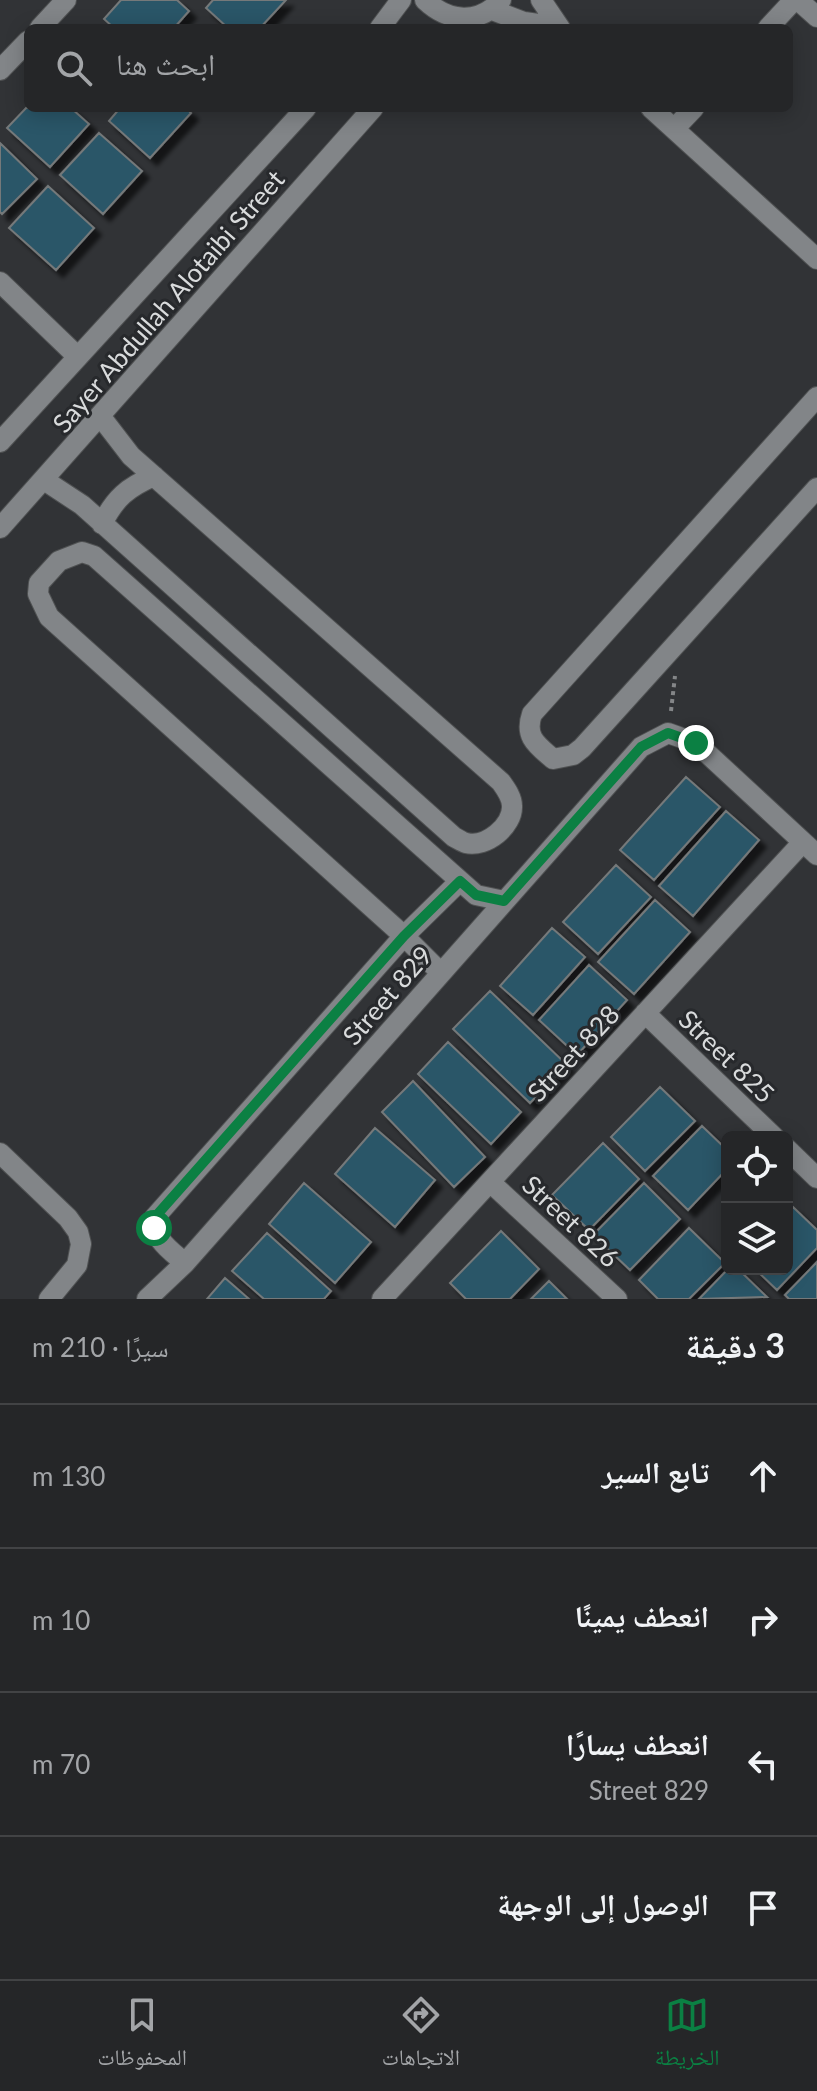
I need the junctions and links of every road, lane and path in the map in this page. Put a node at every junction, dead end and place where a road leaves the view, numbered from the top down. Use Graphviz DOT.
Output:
graph roads {
  1 [pos="66,0"];
  2 [pos="401,0"];
  3 [pos="425,0"];
  4 [pos="541,0"];
  5 [pos="796,0"];
  6 [pos="497,5"];
  7 [pos="817,17"];
  8 [pos="44,24"];
  9 [pos="383,24"];
  10 [pos="457,24"];
  11 [pos="538,24"];
  12 [pos="558,24"];
  13 [pos="772,24"];
  14 [pos="24,45"];
  15 [pos="0,70"];
  16 [pos="302,112"];
  17 [pos="369,112"];
  18 [pos="655,112"];
  19 [pos="690,112"];
  20 [pos="674,129"];
  21 [pos="817,259"];
  22 [pos="0,282"];
  23 [pos="77,356"];
  24 [pos="817,397"];
  25 [pos="101,417"];
  26 [pos="0,442"];
  27 [pos="154,476"];
  28 [pos="44,480"];
  29 [pos="817,488"];
  30 [pos="102,524"];
  31 [pos="0,528"];
  32 [pos="680,639"];
  33 [pos="668,733"];
  34 [pos="810,848"];
  35 [pos="460,881"];
  36 [pos="504,901"];
  37 [pos="404,936"];
  38 [pos="441,973"];
  39 [pos="645,1013"];
  40 [pos="768,1131"];
  41 [pos="0,1153"];
  42 [pos="793,1155"];
  43 [pos="817,1178"];
  44 [pos="490,1182"];
  45 [pos="185,1263"];
  46 [pos="49,1299"];
  47 [pos="147,1299"];
  48 [pos="382,1299"];
  49 [pos="617,1299"];
  1 -- 8 [label="street"];
  2 -- 9 [label="street"];
  3 -- 10 [label="street"];
  4 -- 12 [label="street"];
  5 -- 7 [label="street"];
  5 -- 13 [label="street"];
  6 -- 10 [label="street"];
  6 -- 11 [label="street"];
  14 -- 15 [label="street"];
  16 -- 23 [label="street, Sayer Abdullah Alotaibi Street"];
  17 -- 25 [label="street, Sayer Abdullah Alotaibi Street"];
  18 -- 20 [label="street"];
  19 -- 20 [label="street"];
  20 -- 21 [label="street"];
  22 -- 23 [label="street"];
  23 -- 26 [label="street, Sayer Abdullah Alotaibi Street"];
  24 -- 32 [label="street"];
  25 -- 27 [label="street"];
  25 -- 28 [label="street, Sayer Abdullah Alotaibi Street"];
  27 -- 30 [label="street"];
  27 -- 30 [label="street"];
  28 -- 30 [label="street"];
  28 -- 31 [label="street, Sayer Abdullah Alotaibi Street"];
  29 -- 32 [label="street"];
  32 -- 33 [label="path"];
  33 -- 34 [label="street"];
  33 -- 36 [label="street, Street 829"];
  34 -- 39 [label="street, Street 828"];
  35 -- 36 [label="street"];
  35 -- 37 [label="street"];
  35 -- 37 [label="street"];
  36 -- 38 [label="street, Street 829"];
  37 -- 38 [label="street"];
  37 -- 45 [label="street"];
  38 -- 45 [label="street, Street 829"];
  39 -- 40 [label="street, Street 825"];
  39 -- 44 [label="street, Street 828"];
  41 -- 46 [label="street"];
  42 -- 43 [label="street"];
  44 -- 48 [label="street, Street 828"];
  44 -- 49 [label="street, Street 826"];
  45 -- 47 [label="street, Street 829"];
}
